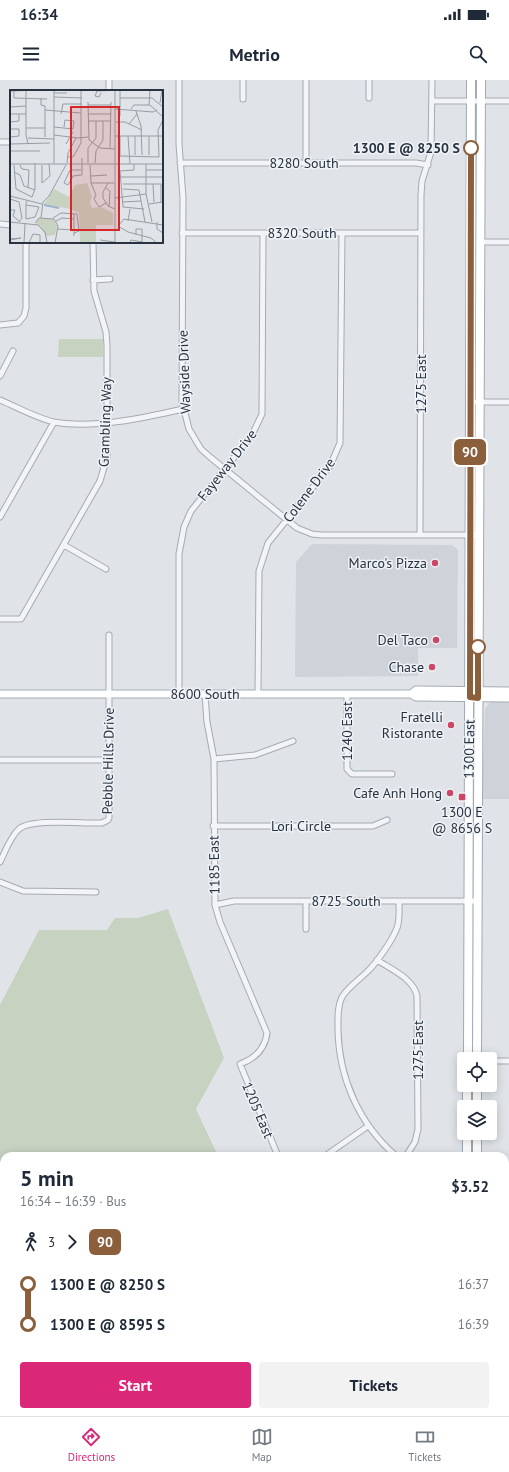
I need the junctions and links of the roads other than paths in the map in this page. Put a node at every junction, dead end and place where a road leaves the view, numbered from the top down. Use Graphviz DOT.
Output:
graph roads {
  1 [pos="179,80"];
  2 [pos="243,80"];
  3 [pos="306,80"];
  4 [pos="369,80"];
  5 [pos="432,80"];
  6 [pos="471,80"];
  7 [pos="481,80"];
  8 [pos="369,98"];
  9 [pos="243,99"];
  10 [pos="432,101"];
  11 [pos="471,101"];
  12 [pos="481,101"];
  13 [pos="509,101"];
  14 [pos="180,163"];
  15 [pos="306,163"];
  16 [pos="428,166"];
  17 [pos="182,232"];
  18 [pos="263,233"];
  19 [pos="342,233"];
  20 [pos="421,233"];
  21 [pos="480,242"];
  22 [pos="509,242"];
  23 [pos="26,243"];
  24 [pos="93,243"];
  25 [pos="110,279"];
  26 [pos="93,280"];
  27 [pos="0,325"];
  28 [pos="13,351"];
  29 [pos="0,376"];
  30 [pos="0,400"];
  31 [pos="470,402"];
  32 [pos="479,402"];
  33 [pos="509,402"];
  34 [pos="183,409"];
  35 [pos="54,422"];
  36 [pos="107,422"];
  37 [pos="225,469"];
  38 [pos="0,517"];
  39 [pos="287,520"];
  40 [pos="420,535"];
  41 [pos="474,535"];
  42 [pos="64,545"];
  43 [pos="106,569"];
  44 [pos="470,580"];
  45 [pos="478,582"];
  46 [pos="0,619"];
  47 [pos="109,635"];
  48 [pos="509,690"];
  49 [pos="0,694"];
  50 [pos="110,694"];
  51 [pos="179,694"];
  52 [pos="205,694"];
  53 [pos="258,694"];
  54 [pos="347,694"];
  55 [pos="474,694"];
  56 [pos="509,698"];
  57 [pos="293,741"];
  58 [pos="214,758"];
  59 [pos="0,760"];
  60 [pos="110,760"];
  61 [pos="392,774"];
  62 [pos="387,820"];
  63 [pos="213,826"];
  64 [pos="0,862"];
  65 [pos="0,882"];
  66 [pos="96,892"];
  67 [pos="306,901"];
  68 [pos="399,901"];
  69 [pos="468,901"];
  70 [pos="478,901"];
  71 [pos="215,905"];
  72 [pos="306,929"];
  73 [pos="377,960"];
  74 [pos="468,1052"];
  75 [pos="477,1052"];
  76 [pos="509,1061"];
  77 [pos="497,1062"];
  78 [pos="240,1064"];
  79 [pos="368,1126"];
  80 [pos="467,1140"];
  81 [pos="477,1140"];
  82 [pos="276,1152"];
  83 [pos="331,1152"];
  84 [pos="392,1152"];
  85 [pos="409,1152"];
  86 [pos="467,1152"];
  87 [pos="476,1152"];
  1 -- 14 [label="street, Wayside Drive"];
  2 -- 9 [label="street"];
  3 -- 15 [label="street"];
  4 -- 8 [label="street"];
  5 -- 10 [label="street, 1275 East"];
  6 -- 11 [label="main road, 1300 East"];
  7 -- 12 [label="main road, 1300 East"];
  10 -- 11 [label="street"];
  10 -- 16 [label="street, 1275 East"];
  11 -- 12 [label="street"];
  11 -- 31 [label="main road, 1300 East"];
  12 -- 13 [label="street"];
  12 -- 21 [label="main road, 1300 East"];
  14 -- 15 [label="street, 8280 South"];
  14 -- 17 [label="street, Wayside Drive"];
  15 -- 16 [label="street, 8280 South"];
  16 -- 20 [label="street, 1275 East"];
  17 -- 18 [label="street, 8320 South"];
  17 -- 34 [label="street, Wayside Drive"];
  18 -- 19 [label="street, 8320 South"];
  18 -- 37 [label="street, Fayeway Drive"];
  19 -- 20 [label="street, 8320 South"];
  19 -- 39 [label="street, Colene Drive"];
  20 -- 40 [label="street, 1275 East"];
  21 -- 22 [label="street"];
  21 -- 32 [label="main road, 1300 East"];
  23 -- 27 [label="street"];
  24 -- 26 [label="street, Grambling Way"];
  25 -- 26 [label="street"];
  26 -- 36 [label="street, Grambling Way"];
  28 -- 29 [label="street"];
  30 -- 35 [label="street"];
  31 -- 32 [label="street"];
  31 -- 41 [label="main road, 1300 East"];
  32 -- 33 [label="street"];
  32 -- 41 [label="main road, 1300 East"];
  34 -- 36 [label="street"];
  34 -- 37 [label="street, Wayside Drive"];
  35 -- 36 [label="street"];
  35 -- 38 [label="street"];
  36 -- 42 [label="street, Grambling Way"];
  37 -- 39 [label="street, Wayside Drive"];
  37 -- 51 [label="street, Fayeway Drive"];
  39 -- 40 [label="street, Wayside Drive"];
  39 -- 53 [label="street, Colene Drive"];
  40 -- 41 [label="street, Wayside Drive"];
  41 -- 44 [label="main road, 1300 East"];
  41 -- 45 [label="main road, 1300 East"];
  42 -- 43 [label="street"];
  42 -- 46 [label="street, Grambling Way"];
  44 -- 45 [label="main road"];
  44 -- 55 [label="main road, 1300 East"];
  45 -- 55 [label="main road, 1300 East"];
  47 -- 50 [label="street, Pebble Hills Drive"];
  48 -- 55 [label="main road, 8600 South"];
  49 -- 50 [label="main road, 8600 South"];
  50 -- 51 [label="main road, 8600 South"];
  50 -- 60 [label="street, Pebble Hills Drive"];
  51 -- 52 [label="main road, 8600 South"];
  52 -- 53 [label="main road, 8600 South"];
  52 -- 58 [label="street, 1185 East"];
  53 -- 54 [label="main road, 8600 South"];
  54 -- 55 [label="main road, 8600 South"];
  54 -- 61 [label="street, 1240 East"];
  55 -- 56 [label="main road, 8600 South"];
  55 -- 69 [label="main road, 1300 East"];
  55 -- 70 [label="main road, 1300 East"];
  57 -- 58 [label="street"];
  58 -- 63 [label="street, 1185 East"];
  59 -- 60 [label="street"];
  60 -- 64 [label="street, Pebble Hills Drive"];
  62 -- 63 [label="street, Lori Circle"];
  63 -- 71 [label="street, 1185 East"];
  65 -- 66 [label="street"];
  67 -- 68 [label="street, 8725 South"];
  67 -- 71 [label="street, 8725 South"];
  67 -- 72 [label="street"];
  68 -- 69 [label="street, 8725 South"];
  68 -- 73 [label="street"];
  69 -- 70 [label="street, 8725 South"];
  69 -- 74 [label="main road, 1300 East"];
  70 -- 75 [label="main road, 1300 East"];
  71 -- 78 [label="street, 1185 East"];
  73 -- 79 [label="street"];
  73 -- 85 [label="street, 1275 East"];
  76 -- 77 [label="street"];
  78 -- 82 [label="street, 1205 East"];
  79 -- 83 [label="street"];
  79 -- 84 [label="street"];
  80 -- 86 [label="main road"];
  81 -- 87 [label="main road"];
}
